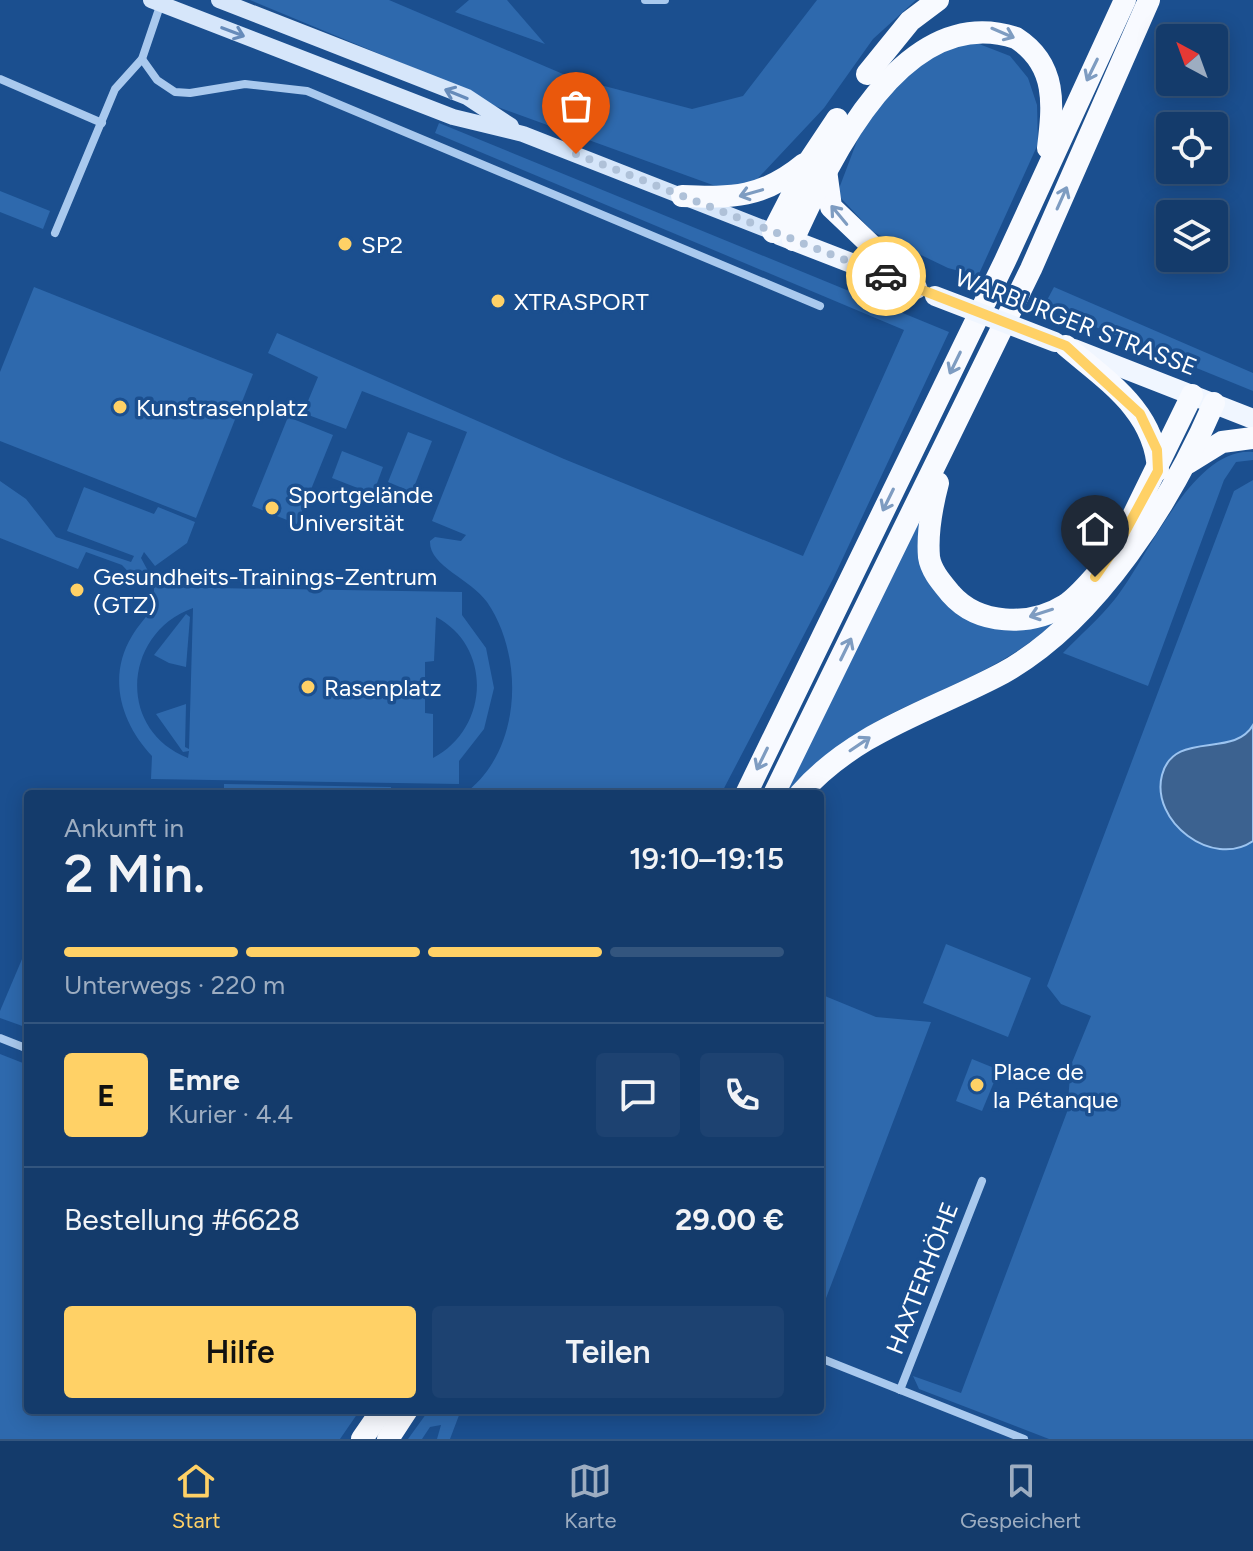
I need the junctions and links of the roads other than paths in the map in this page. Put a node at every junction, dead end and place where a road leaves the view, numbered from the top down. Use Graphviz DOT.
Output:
graph roads {
  1 [pos="219,0"];
  2 [pos="645,0"];
  3 [pos="665,0"];
  4 [pos="938,0"];
  5 [pos="1125,0"];
  6 [pos="1149,0"];
  7 [pos="158,1"];
  8 [pos="142,59"];
  9 [pos="0,79"];
  10 [pos="102,123"];
  11 [pos="523,134"];
  12 [pos="819,163"];
  13 [pos="1046,165"];
  14 [pos="682,196"];
  15 [pos="55,233"];
  16 [pos="783,236"];
  17 [pos="926,292"];
  18 [pos="820,306"];
  19 [pos="1060,344"];
  20 [pos="1203,399"];
  21 [pos="1253,419"];
  22 [pos="953,431"];
  23 [pos="1253,438"];
  24 [pos="1181,469"];
  25 [pos="1158,471"];
  26 [pos="748,790"];
  27 [pos="776,790"];
  28 [pos="805,790"];
  29 [pos="0,1038"];
  30 [pos="24,1047"];
  31 [pos="982,1181"];
  32 [pos="824,1360"];
  33 [pos="900,1390"];
  34 [pos="379,1414"];
  35 [pos="404,1414"];
  36 [pos="362,1439"];
  37 [pos="388,1439"];
  38 [pos="1024,1439"];
  11 -- 1 [label="main road, WARBURGER STRASSE, one-way"];
  2 -- 3 [label="street"];
  4 -- 12 [label="highway"];
  5 -- 13 [label="highway, one-way"];
  22 -- 6 [label="highway, one-way"];
  7 -- 8 [label="street, WARBURGER STRASSE"];
  7 -- 11 [label="main road, WARBURGER STRASSE, one-way"];
  8 -- 10 [label="street"];
  8 -- 18 [label="street"];
  9 -- 10 [label="street"];
  10 -- 15 [label="street"];
  11 -- 14 [label="main road, WARBURGER STRASSE"];
  12 -- 13 [label="highway, one-way"];
  12 -- 14 [label="highway, one-way"];
  12 -- 16 [label="highway"];
  17 -- 12 [label="highway, one-way"];
  13 -- 26 [label="highway, one-way"];
  14 -- 16 [label="main road, WARBURGER STRASSE"];
  16 -- 17 [label="main road, WARBURGER STRASSE"];
  17 -- 19 [label="main road, WARBURGER STRASSE, bridge"];
  19 -- 20 [label="main road, WARBURGER STRASSE"];
  19 -- 25 [label="highway"];
  20 -- 21 [label="main road, WARBURGER STRASSE"];
  20 -- 24 [label="highway"];
  20 -- 25 [label="highway"];
  25 -- 22 [label="highway, one-way"];
  27 -- 22 [label="highway, one-way"];
  23 -- 24 [label="highway"];
  28 -- 24 [label="highway, one-way"];
  29 -- 30 [label="street"];
  31 -- 33 [label="street, HAXTERHÖHE"];
  32 -- 33 [label="street"];
  33 -- 38 [label="street"];
  34 -- 36 [label="highway"];
  35 -- 37 [label="highway"];
}
